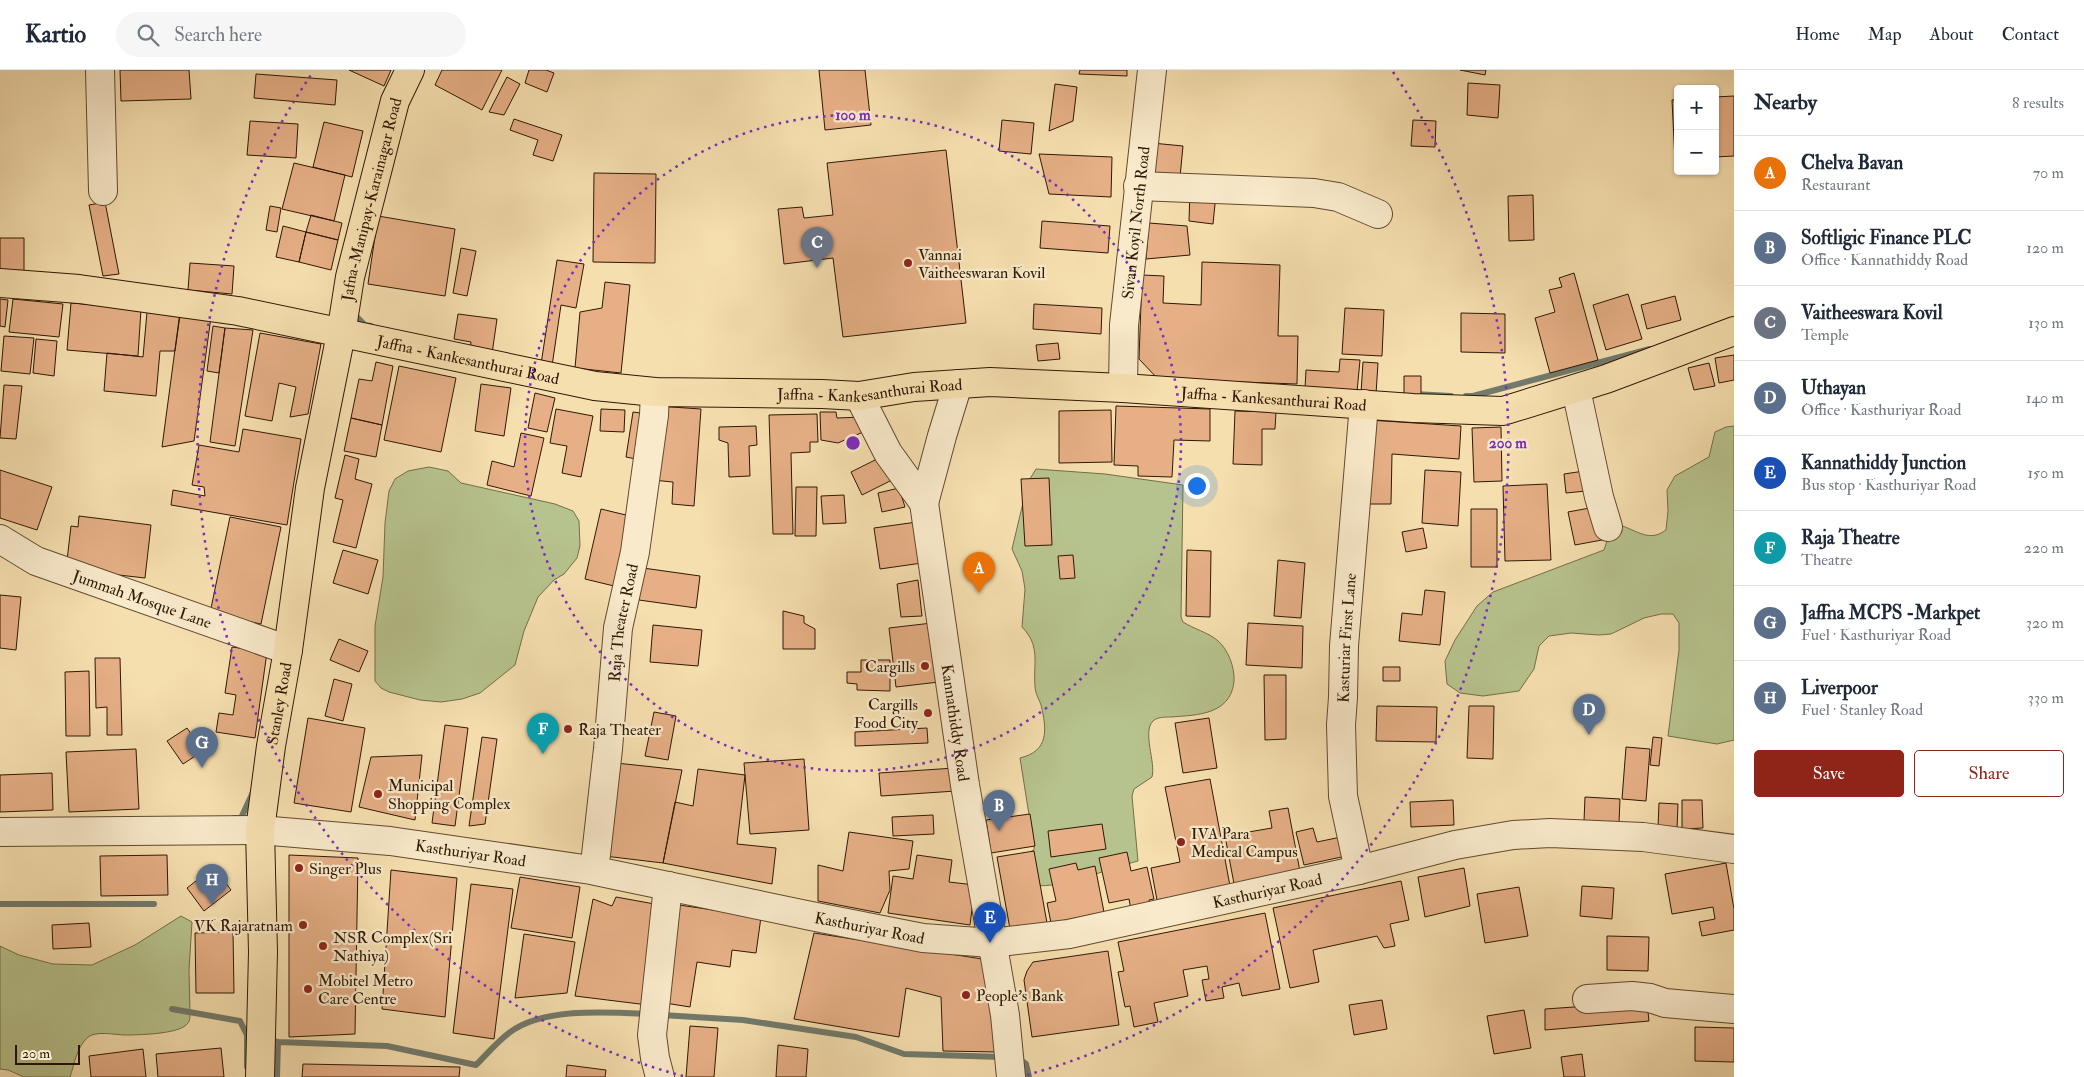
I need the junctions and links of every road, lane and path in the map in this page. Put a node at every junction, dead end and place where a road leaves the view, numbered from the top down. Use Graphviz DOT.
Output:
graph roads {
  1 [pos="100,70"];
  2 [pos="410,70"];
  3 [pos="1152,70"];
  4 [pos="1138,186"];
  5 [pos="103,191"];
  6 [pos="1378,214"];
  7 [pos="0,283"];
  8 [pos="1734,331"];
  9 [pos="340,334"];
  10 [pos="1123,381"];
  11 [pos="958,384"];
  12 [pos="1576,389"];
  13 [pos="654,392"];
  14 [pos="859,396"];
  15 [pos="1364,404"];
  16 [pos="924,502"];
  17 [pos="1608,527"];
  18 [pos="0,539"];
  19 [pos="288,650"];
  20 [pos="260,830"];
  21 [pos="0,832"];
  22 [pos="1734,849"];
  23 [pos="596,855"];
  24 [pos="1359,870"];
  25 [pos="668,886"];
  26 [pos="992,943"];
  27 [pos="1587,999"];
  28 [pos="1734,1009"];
  29 [pos="260,1077"];
  30 [pos="660,1077"];
  31 [pos="1012,1077"];
  1 -- 5 [label="street"];
  2 -- 9 [label="main road, Jafna-Manipay-Karainagar Road"];
  3 -- 4 [label="street, Sivan Koyil North Road"];
  4 -- 6 [label="street"];
  4 -- 10 [label="street, Sivan Koyil North Road"];
  7 -- 9 [label="main road, Jaffna - Kankesanthurai Road"];
  8 -- 12 [label="main road, Jaffna - Kankesanthurai Road"];
  9 -- 13 [label="main road, Jaffna - Kankesanthurai Road"];
  9 -- 19 [label="main road, Stanley Road"];
  10 -- 11 [label="main road, Jaffna - Kankesanthurai Road"];
  10 -- 15 [label="main road, Jaffna - Kankesanthurai Road"];
  11 -- 14 [label="main road, Jaffna - Kankesanthurai Road"];
  11 -- 16 [label="street"];
  12 -- 15 [label="main road, Jaffna - Kankesanthurai Road"];
  12 -- 17 [label="street"];
  13 -- 14 [label="main road, Jaffna - Kankesanthurai Road"];
  13 -- 23 [label="street, Raja Theater Road"];
  14 -- 16 [label="street"];
  15 -- 24 [label="street, Kasturiar First Lane"];
  16 -- 26 [label="street, Kannathiddy Road"];
  18 -- 19 [label="street, Jummah Mosque Lane"];
  19 -- 20 [label="main road, Stanley Road"];
  20 -- 21 [label="street, Kasthuriyar Road"];
  20 -- 25 [label="street, Kasthuriyar Road"];
  20 -- 29 [label="main road, Stanley Road"];
  22 -- 24 [label="street, Kasthuriyar Road"];
  24 -- 26 [label="street, Kasthuriyar Road"];
  25 -- 26 [label="street, Kasthuriyar Road"];
  25 -- 30 [label="street"];
  26 -- 31 [label="street, Kannathiddy Road"];
  27 -- 28 [label="street"];
}
